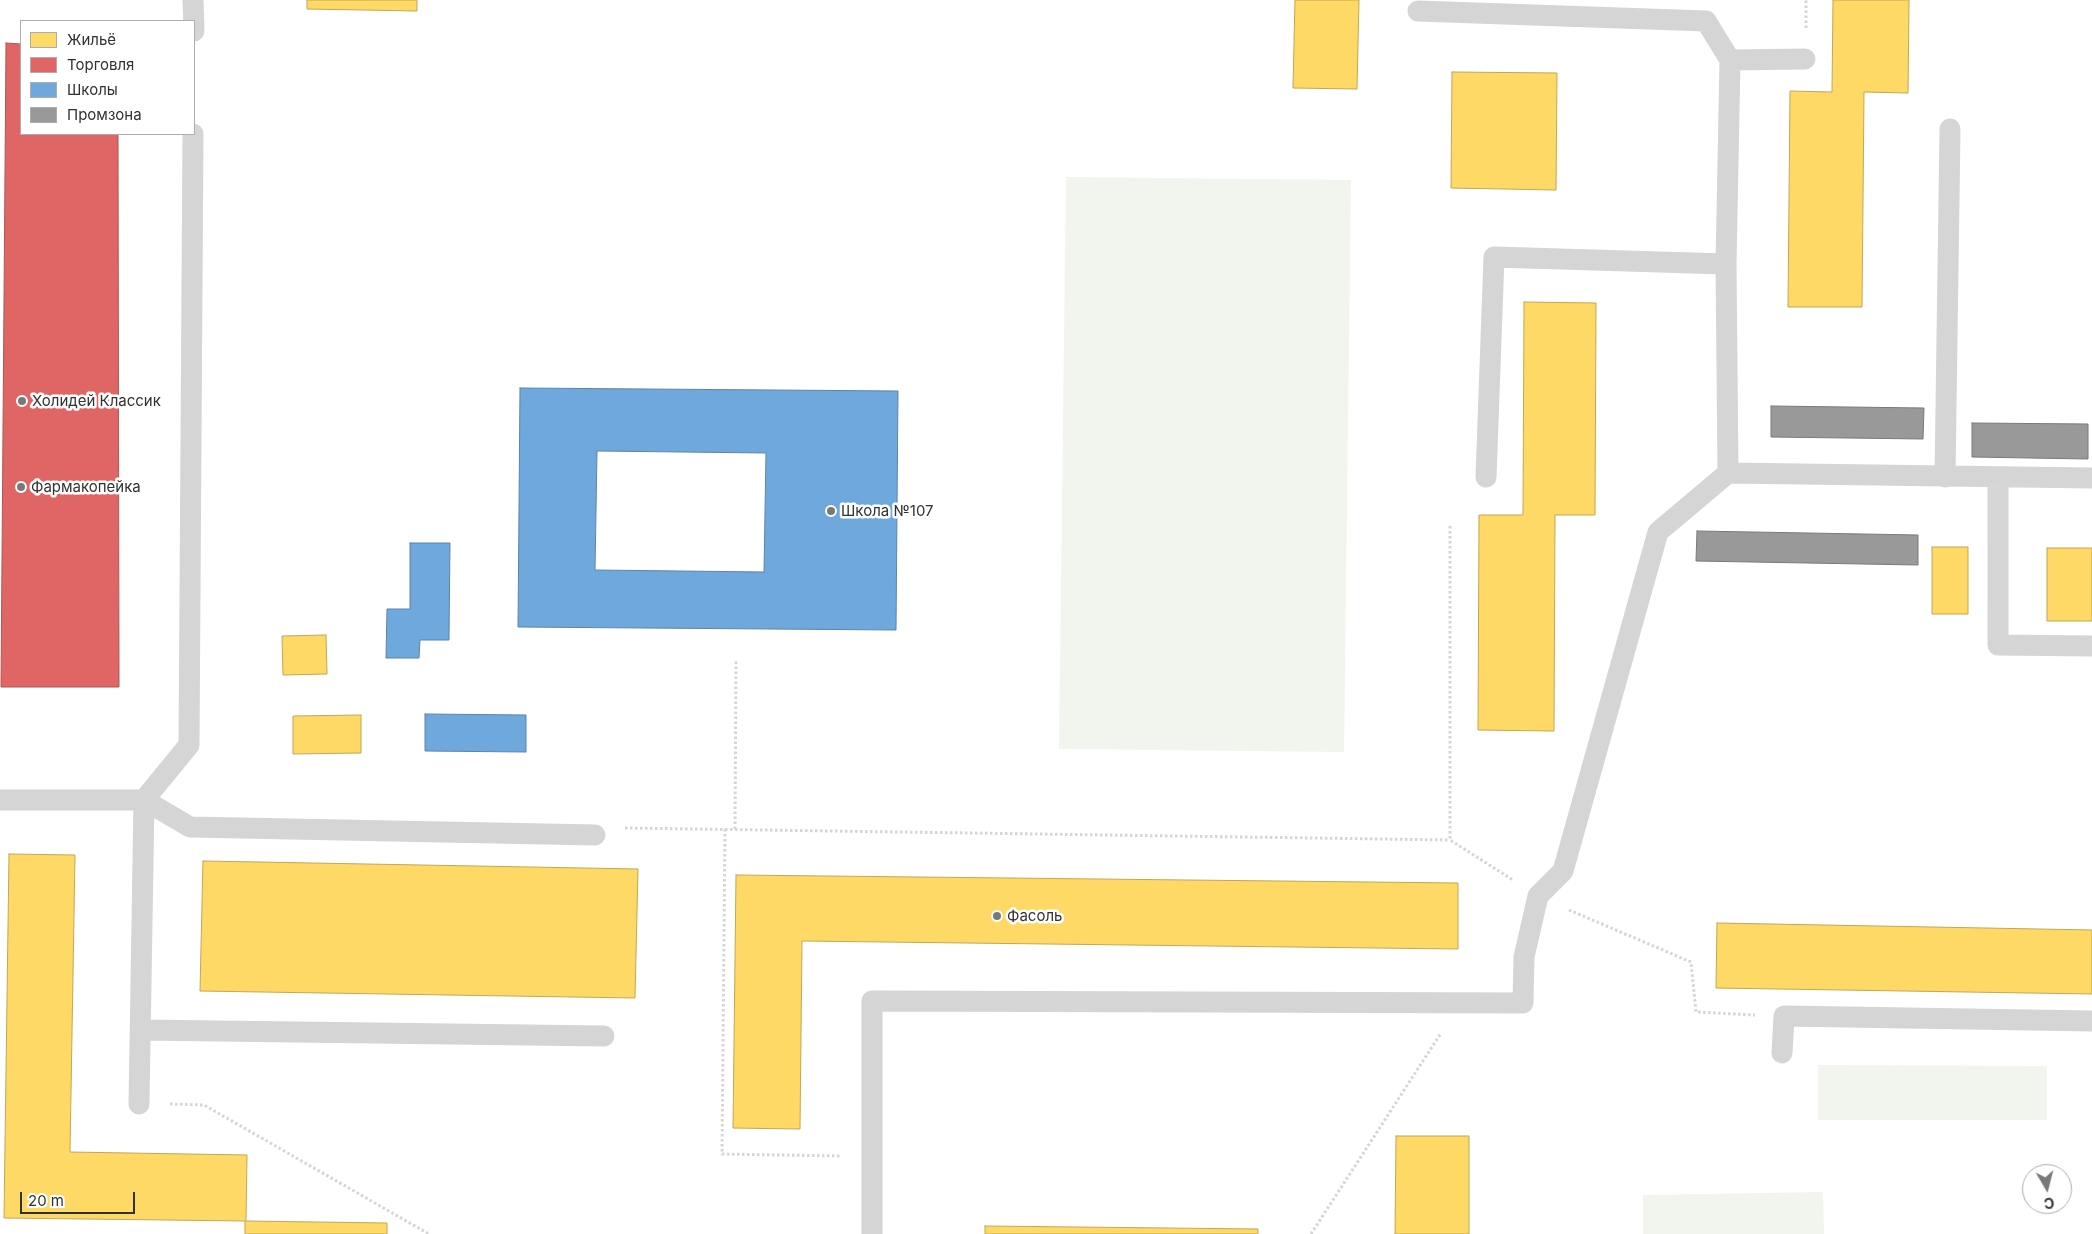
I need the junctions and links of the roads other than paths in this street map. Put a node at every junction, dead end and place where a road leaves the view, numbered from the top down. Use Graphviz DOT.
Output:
graph roads {
  1 [pos="193,0"];
  2 [pos="1418,11"];
  3 [pos="194,20"];
  4 [pos="1806,59"];
  5 [pos="1730,60"];
  6 [pos="1950,129"];
  7 [pos="193,135"];
  8 [pos="1726,264"];
  9 [pos="1728,473"];
  10 [pos="1486,477"];
  11 [pos="1945,477"];
  12 [pos="1998,478"];
  13 [pos="2092,478"];
  14 [pos="2092,646"];
  15 [pos="0,800"];
  16 [pos="144,800"];
  17 [pos="595,835"];
  18 [pos="2092,1021"];
  19 [pos="140,1030"];
  20 [pos="604,1036"];
  21 [pos="1782,1053"];
  22 [pos="139,1104"];
  23 [pos="872,1234"];
  1 -- 3 [label="lane"];
  2 -- 5 [label="lane"];
  4 -- 5 [label="lane"];
  5 -- 8 [label="lane"];
  6 -- 11 [label="lane"];
  7 -- 16 [label="lane"];
  8 -- 9 [label="lane"];
  8 -- 10 [label="lane"];
  9 -- 11 [label="lane"];
  9 -- 23 [label="lane"];
  11 -- 12 [label="lane"];
  12 -- 13 [label="lane"];
  12 -- 14 [label="lane"];
  15 -- 16 [label="lane"];
  16 -- 17 [label="lane"];
  16 -- 19 [label="lane"];
  18 -- 21 [label="lane"];
  19 -- 20 [label="lane"];
  19 -- 22 [label="lane"];
}
